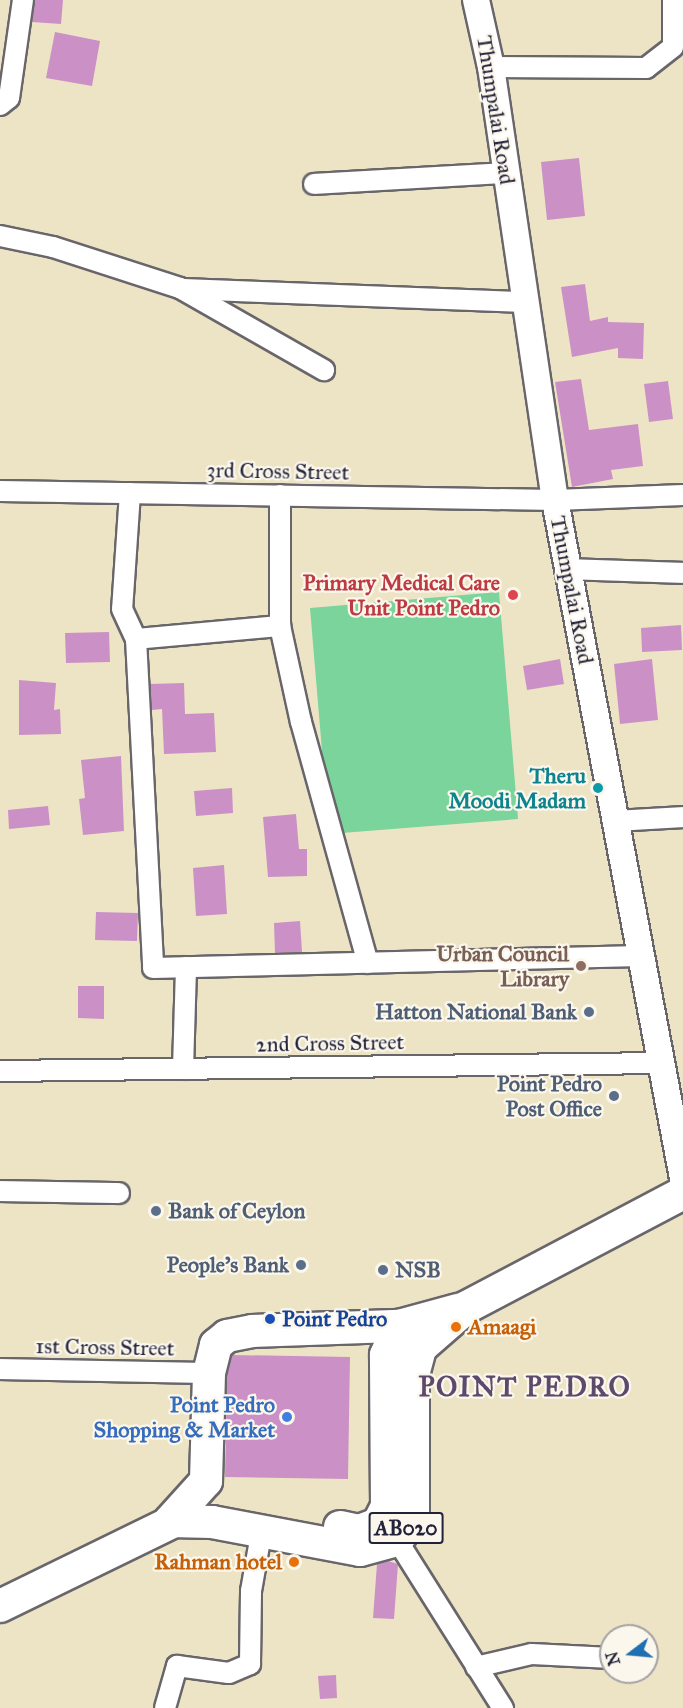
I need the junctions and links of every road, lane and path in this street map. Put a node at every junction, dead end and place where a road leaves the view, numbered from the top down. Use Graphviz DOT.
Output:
graph roads {
  1 [pos="22,0"];
  2 [pos="476,0"];
  3 [pos="673,0"];
  4 [pos="491,67"];
  5 [pos="0,105"];
  6 [pos="506,173"];
  7 [pos="314,184"];
  8 [pos="0,236"];
  9 [pos="180,288"];
  10 [pos="525,302"];
  11 [pos="324,370"];
  12 [pos="0,491"];
  13 [pos="130,493"];
  14 [pos="280,495"];
  15 [pos="683,495"];
  16 [pos="555,500"];
  17 [pos="568,569"];
  18 [pos="683,573"];
  19 [pos="280,626"];
  20 [pos="136,639"];
  21 [pos="683,817"];
  22 [pos="616,821"];
  23 [pos="640,956"];
  24 [pos="368,963"];
  25 [pos="186,967"];
  26 [pos="660,1063"];
  27 [pos="183,1069"];
  28 [pos="0,1071"];
  29 [pos="683,1178"];
  30 [pos="0,1191"];
  31 [pos="683,1192"];
  32 [pos="119,1193"];
  33 [pos="467,1307"];
  34 [pos="399,1326"];
  35 [pos="0,1369"];
  36 [pos="209,1373"];
  37 [pos="170,1521"];
  38 [pos="261,1534"];
  39 [pos="397,1540"];
  40 [pos="0,1606"];
  41 [pos="599,1657"];
  42 [pos="476,1667"];
  43 [pos="165,1708"];
  44 [pos="502,1708"];
  1 -- 5 [label="street"];
  2 -- 4 [label="street, Thumpalai Road"];
  3 -- 4 [label="street"];
  4 -- 6 [label="street, Thumpalai Road"];
  6 -- 7 [label="street"];
  6 -- 10 [label="street, Thumpalai Road"];
  8 -- 9 [label="street"];
  9 -- 10 [label="street"];
  9 -- 11 [label="street"];
  10 -- 16 [label="street, Thumpalai Road"];
  12 -- 13 [label="street, 3rd Cross Street"];
  13 -- 14 [label="street, 3rd Cross Street"];
  13 -- 20 [label="street"];
  14 -- 16 [label="street, 3rd Cross Street"];
  14 -- 19 [label="street"];
  15 -- 16 [label="street, 3rd Cross Street"];
  16 -- 17 [label="street, Thumpalai Road"];
  17 -- 18 [label="street"];
  17 -- 22 [label="street, Thumpalai Road"];
  19 -- 20 [label="street"];
  19 -- 24 [label="street"];
  20 -- 25 [label="street"];
  21 -- 22 [label="street"];
  22 -- 23 [label="street, Thumpalai Road"];
  23 -- 24 [label="street"];
  23 -- 26 [label="street, Thumpalai Road"];
  24 -- 25 [label="street"];
  25 -- 27 [label="street"];
  26 -- 27 [label="street, 2nd Cross Street"];
  26 -- 29 [label="street, Thumpalai Road"];
  27 -- 28 [label="street, 2nd Cross Street"];
  30 -- 32 [label="street"];
  31 -- 33 [label="main road, AB020"];
  33 -- 34 [label="main road, AB020"];
  33 -- 39 [label="main road, AB020"];
  34 -- 36 [label="main road, AB020"];
  34 -- 37 [label="main road, AB020"];
  35 -- 36 [label="street, 1st Cross Street"];
  36 -- 37 [label="main road, AB020"];
  37 -- 38 [label="main road, AB020"];
  37 -- 40 [label="main road, AB020"];
  38 -- 39 [label="main road, AB020"];
  38 -- 43 [label="street"];
  39 -- 42 [label="street"];
  41 -- 42 [label="street"];
  42 -- 44 [label="street"];
}
